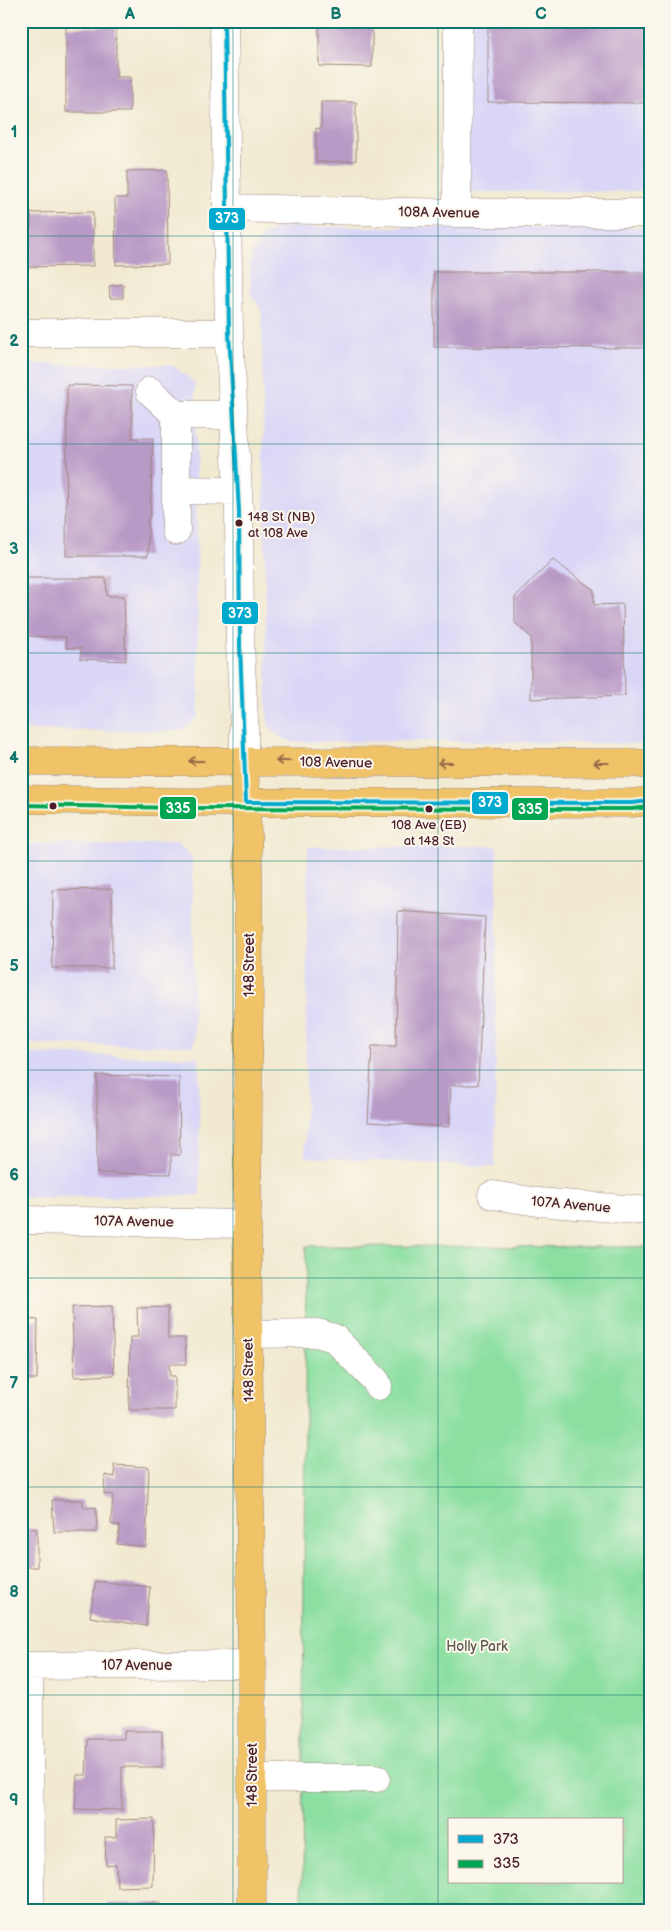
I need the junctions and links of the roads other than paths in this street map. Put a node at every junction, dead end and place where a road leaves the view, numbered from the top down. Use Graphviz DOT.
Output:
graph roads {
  1 [pos="224,21"];
  2 [pos="458,21"];
  3 [pos="228,208"];
  4 [pos="457,213"];
  5 [pos="650,213"];
  6 [pos="21,333"];
  7 [pos="229,333"];
  8 [pos="150,391"];
  9 [pos="176,415"];
  10 [pos="233,415"];
  11 [pos="176,490"];
  12 [pos="237,491"];
  13 [pos="176,531"];
  14 [pos="21,761"];
  15 [pos="244,761"];
  16 [pos="650,765"];
  17 [pos="21,799"];
  18 [pos="650,801"];
  19 [pos="246,802"];
  20 [pos="492,1195"];
  21 [pos="650,1211"];
  22 [pos="21,1220"];
  23 [pos="247,1224"];
  24 [pos="248,1334"];
  25 [pos="378,1386"];
  26 [pos="252,1664"];
  27 [pos="25,1666"];
  28 [pos="252,1778"];
  29 [pos="376,1778"];
  30 [pos="27,1898"];
  31 [pos="252,1910"];
  1 -- 3 [label="street, 148 Street"];
  2 -- 4 [label="street"];
  3 -- 4 [label="street, 108A Avenue"];
  3 -- 7 [label="street, 148 Street"];
  4 -- 5 [label="street, 108A Avenue"];
  6 -- 7 [label="street"];
  7 -- 10 [label="street, 148 Street"];
  8 -- 9 [label="street"];
  9 -- 10 [label="street"];
  9 -- 11 [label="street"];
  10 -- 12 [label="street, 148 Street"];
  11 -- 12 [label="street"];
  11 -- 13 [label="street"];
  12 -- 15 [label="street, 148 Street"];
  15 -- 14 [label="main road, 108 Avenue, one-way"];
  16 -- 15 [label="main road, 108 Avenue, one-way"];
  15 -- 19 [label="main road, 148 Street"];
  17 -- 19 [label="main road"];
  18 -- 19 [label="main road"];
  19 -- 23 [label="main road, 148 Street"];
  20 -- 21 [label="street, 107A Avenue"];
  22 -- 23 [label="street, 107A Avenue"];
  23 -- 24 [label="main road, 148 Street"];
  24 -- 25 [label="street"];
  24 -- 26 [label="main road, 148 Street"];
  26 -- 27 [label="street, 107 Avenue"];
  26 -- 28 [label="main road, 148 Street"];
  27 -- 30 [label="street"];
  28 -- 29 [label="street"];
  28 -- 31 [label="main road, 148 Street"];
}
